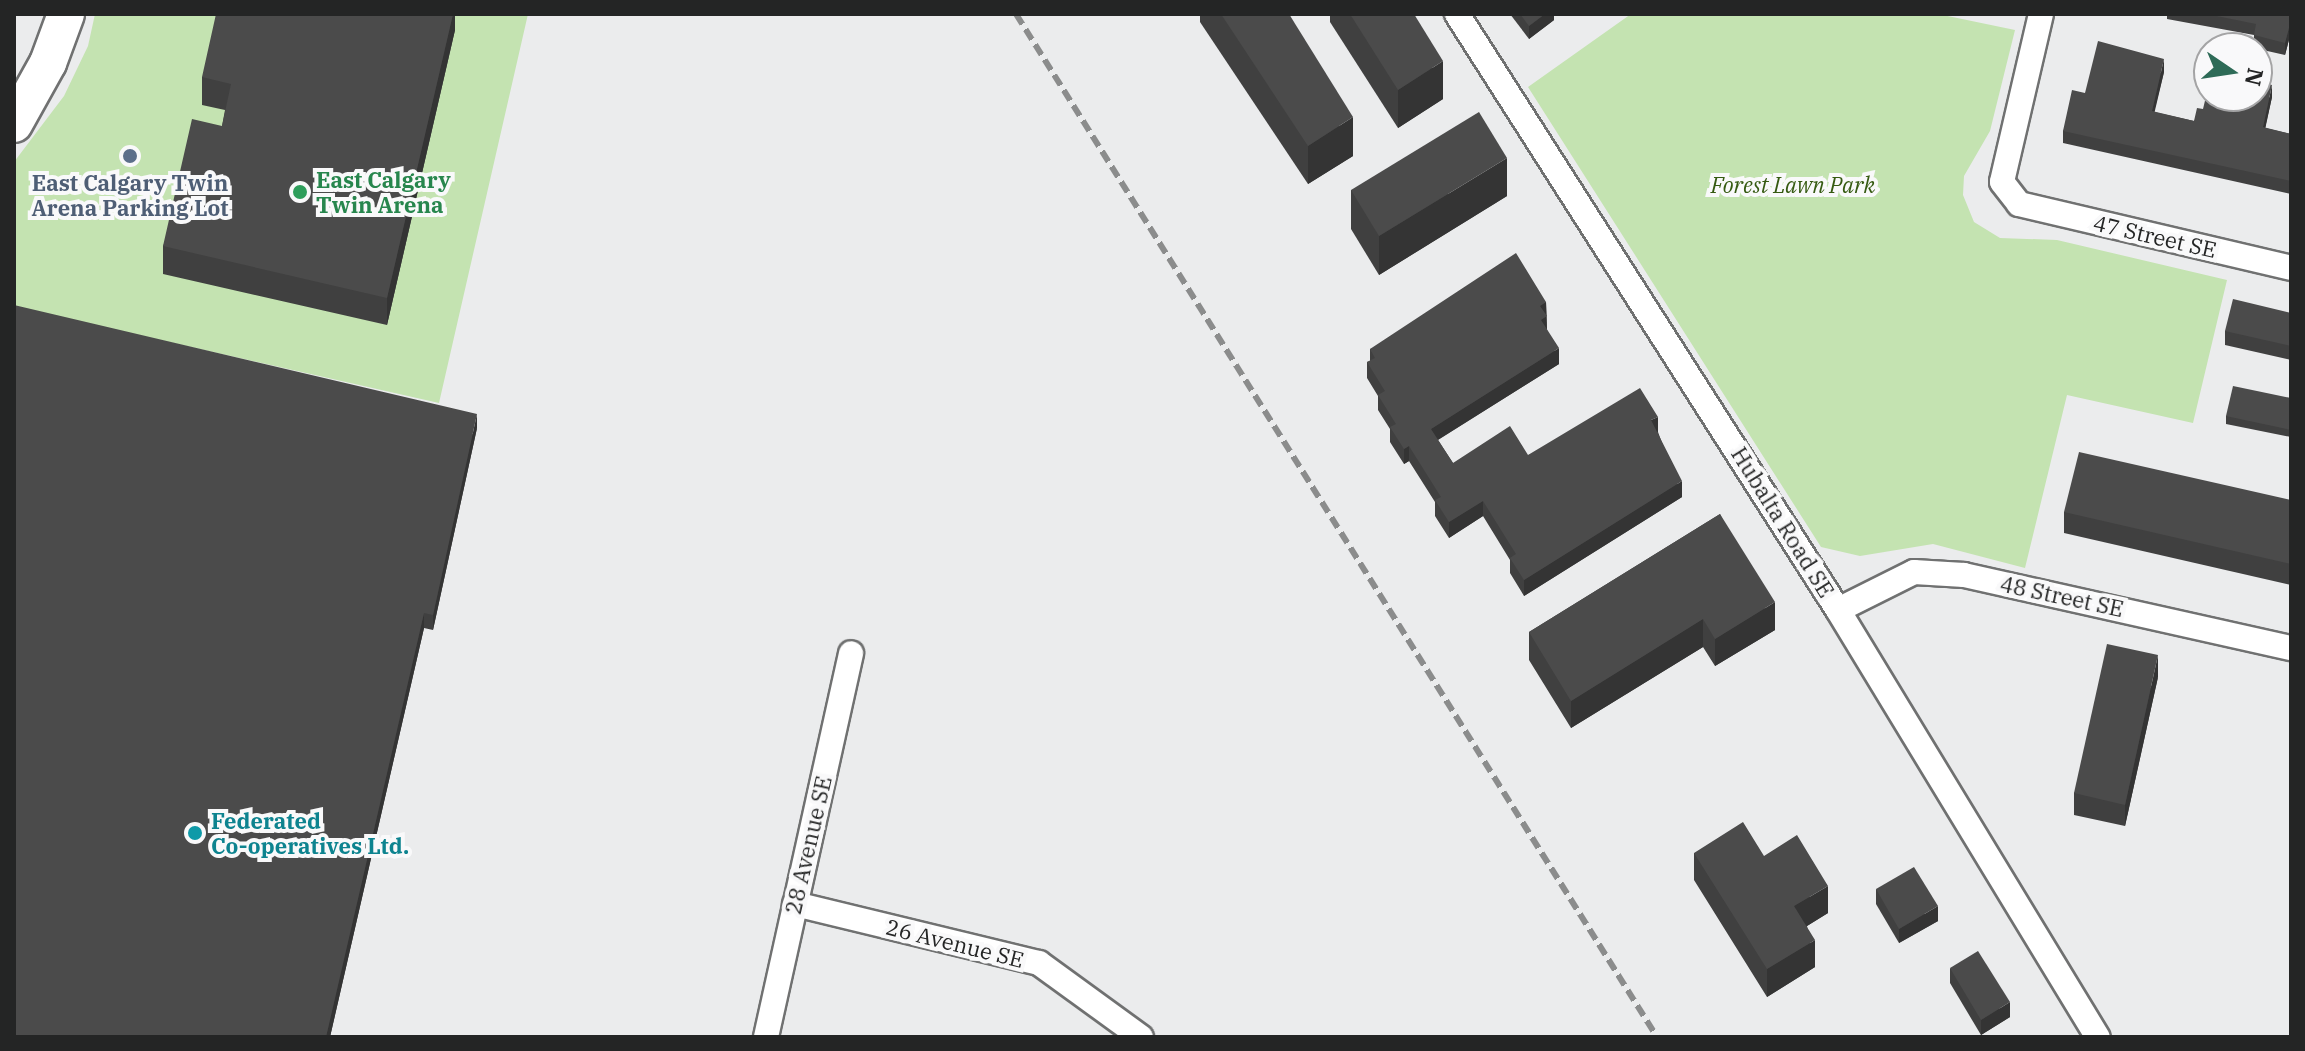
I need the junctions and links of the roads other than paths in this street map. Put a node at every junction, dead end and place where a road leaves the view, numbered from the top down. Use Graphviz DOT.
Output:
graph roads {
  1 [pos="66,14"];
  2 [pos="1457,14"];
  3 [pos="2041,14"];
  4 [pos="14,124"];
  5 [pos="2291,268"];
  6 [pos="1838,610"];
  7 [pos="2291,648"];
  8 [pos="851,653"];
  9 [pos="795,904"];
  10 [pos="766,1037"];
  11 [pos="1141,1037"];
  12 [pos="2098,1037"];
  1 -- 4 [label="street"];
  2 -- 6 [label="street, Hubalta Road SE"];
  3 -- 5 [label="street, 47 Street SE"];
  6 -- 7 [label="street, 48 Street SE"];
  6 -- 12 [label="street, Hubalta Road SE"];
  8 -- 9 [label="street, 28 Avenue SE"];
  9 -- 10 [label="street, 28 Avenue SE"];
  9 -- 11 [label="street, 26 Avenue SE"];
}
